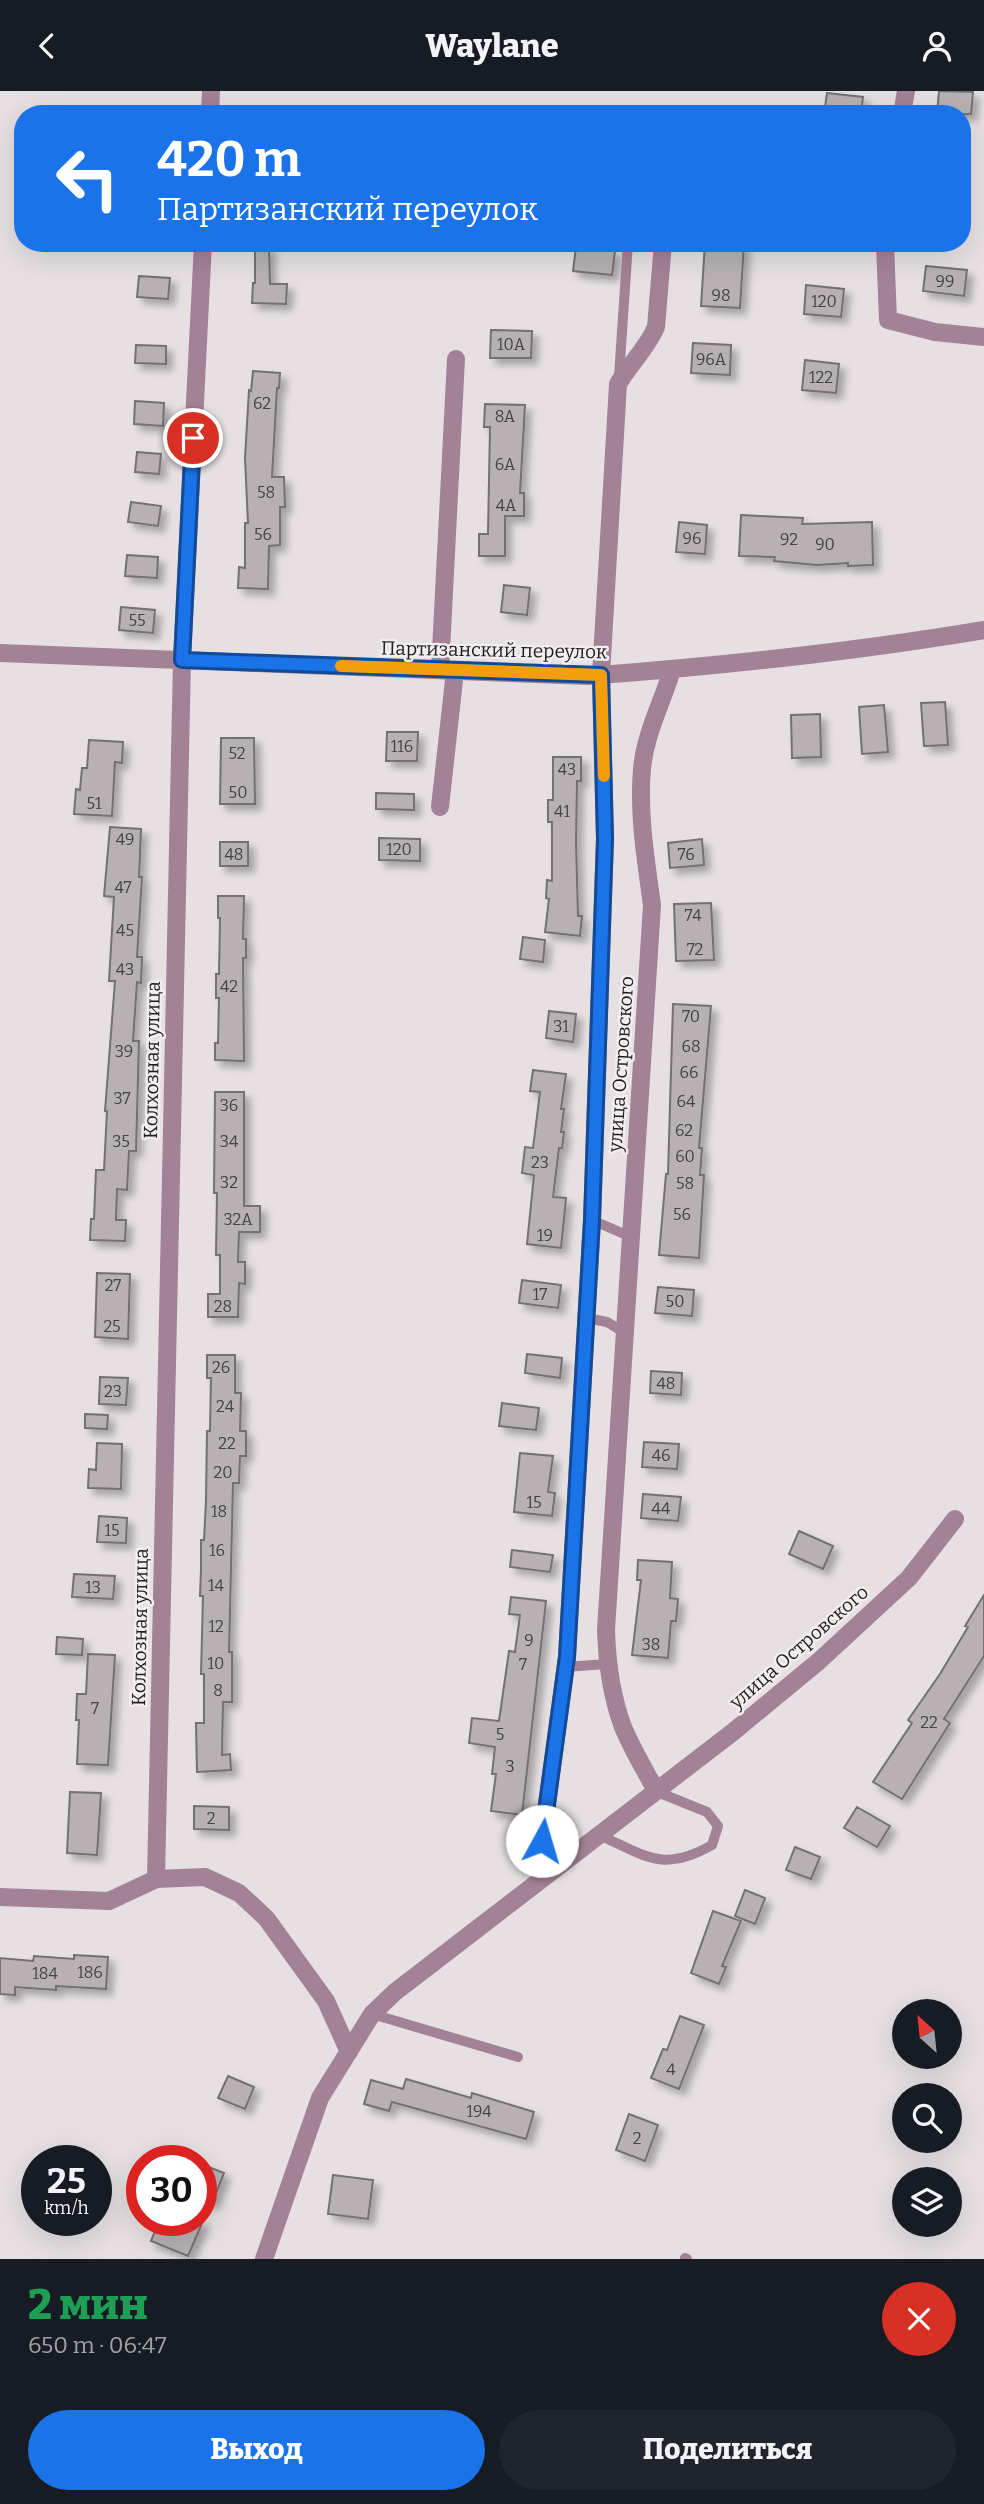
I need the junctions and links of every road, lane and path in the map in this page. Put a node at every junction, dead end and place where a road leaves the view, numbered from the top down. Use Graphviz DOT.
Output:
graph roads {
  1 [pos="203,252"];
  2 [pos="627,252"];
  3 [pos="662,252"];
  4 [pos="885,252"];
  5 [pos="984,337"];
  6 [pos="456,359"];
  7 [pos="618,384"];
  8 [pos="984,630"];
  9 [pos="0,653"];
  10 [pos="182,660"];
  11 [pos="448,670"];
  12 [pos="672,670"];
  13 [pos="601,675"];
  14 [pos="440,807"];
  15 [pos="592,1220"];
  16 [pos="631,1237"];
  17 [pos="586,1318"];
  18 [pos="625,1333"];
  19 [pos="956,1519"];
  20 [pos="607,1664"];
  21 [pos="565,1667"];
  22 [pos="655,1791"];
  23 [pos="599,1834"];
  24 [pos="549,1873"];
  25 [pos="156,1879"];
  26 [pos="0,1896"];
  27 [pos="372,2014"];
  28 [pos="349,2052"];
  29 [pos="518,2057"];
  30 [pos="264,2259"];
  1 -- 10 [label="street, Колхозная улица"];
  2 -- 7 [label="lane"];
  3 -- 7 [label="street"];
  4 -- 5 [label="street"];
  6 -- 11 [label="street"];
  7 -- 13 [label="street"];
  8 -- 12 [label="street, Партизанский переулок"];
  9 -- 10 [label="street, Партизанский переулок"];
  10 -- 11 [label="street, Партизанский переулок"];
  10 -- 25 [label="street, Колхозная улица"];
  11 -- 13 [label="street, Партизанский переулок"];
  11 -- 14 [label="street"];
  12 -- 13 [label="street, Партизанский переулок"];
  12 -- 16 [label="street, улица Островского"];
  13 -- 15 [label="street"];
  15 -- 16 [label="lane"];
  15 -- 17 [label="street"];
  16 -- 18 [label="street, улица Островского"];
  17 -- 18 [label="lane"];
  17 -- 21 [label="street"];
  18 -- 20 [label="street, улица Островского"];
  19 -- 22 [label="street, улица Островского"];
  20 -- 21 [label="lane"];
  20 -- 22 [label="street, улица Островского"];
  21 -- 24 [label="street"];
  22 -- 23 [label="street, улица Островского"];
  22 -- 23 [label="lane"];
  23 -- 24 [label="street, улица Островского"];
  24 -- 27 [label="street, улица Островского"];
  25 -- 26 [label="street"];
  25 -- 28 [label="street"];
  27 -- 28 [label="street, улица Островского"];
  27 -- 29 [label="lane"];
  28 -- 30 [label="street, улица Островского"];
}
